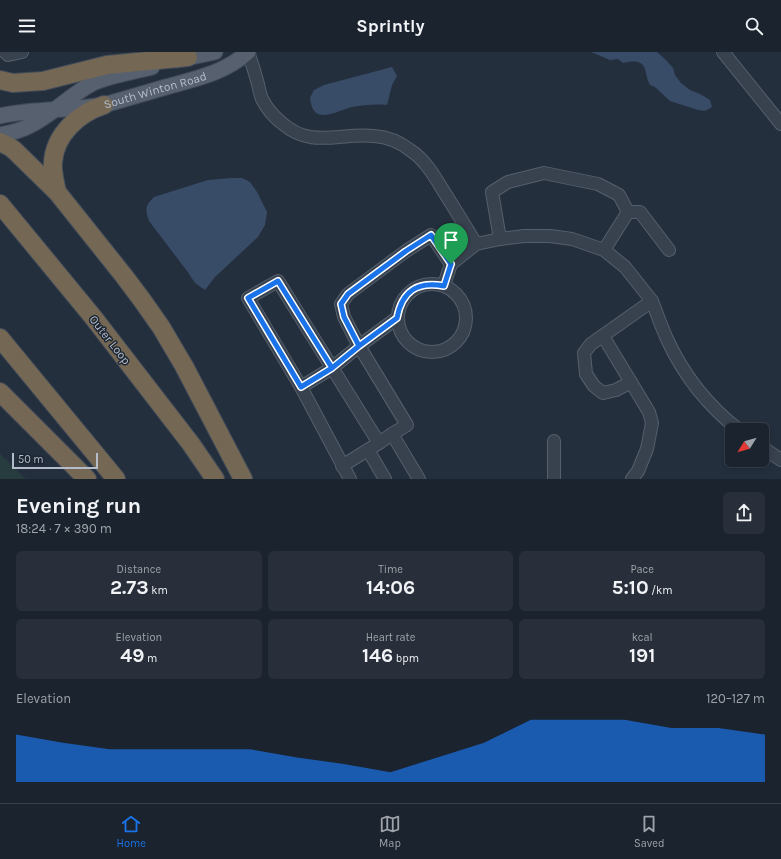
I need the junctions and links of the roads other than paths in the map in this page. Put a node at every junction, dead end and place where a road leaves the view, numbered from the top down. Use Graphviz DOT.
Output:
graph roads {
  1 [pos="5,52"];
  2 [pos="22,52"];
  3 [pos="215,52"];
  4 [pos="248,52"];
  5 [pos="723,52"];
  6 [pos="188,57"];
  7 [pos="0,80"];
  8 [pos="104,105"];
  9 [pos="56,109"];
  10 [pos="0,116"];
  11 [pos="781,124"];
  12 [pos="0,135"];
  13 [pos="0,142"];
  14 [pos="57,192"];
  15 [pos="0,204"];
  16 [pos="628,212"];
  17 [pos="500,239"];
  18 [pos="476,244"];
  19 [pos="604,250"];
  20 [pos="669,250"];
  21 [pos="451,264"];
  22 [pos="444,286"];
  23 [pos="652,301"];
  24 [pos="397,318"];
  25 [pos="603,336"];
  26 [pos="0,338"];
  27 [pos="359,346"];
  28 [pos="332,368"];
  29 [pos="631,382"];
  30 [pos="301,387"];
  31 [pos="0,392"];
  32 [pos="731,423"];
  33 [pos="392,434"];
  34 [pos="554,441"];
  35 [pos="378,443"];
  36 [pos="368,450"];
  37 [pos="769,452"];
  38 [pos="781,460"];
  39 [pos="342,466"];
  40 [pos="86,479"];
  41 [pos="116,479"];
  42 [pos="215,479"];
  43 [pos="243,479"];
  44 [pos="350,479"];
  45 [pos="385,479"];
  46 [pos="419,479"];
  47 [pos="554,479"];
  48 [pos="632,479"];
  1 -- 2 [label="street"];
  3 -- 6 [label="main road, South Winton Road"];
  4 -- 8 [label="main road, South Winton Road"];
  4 -- 18 [label="street"];
  5 -- 11 [label="street"];
  6 -- 7 [label="highway"];
  6 -- 9 [label="main road, South Winton Road"];
  8 -- 9 [label="main road, South Winton Road"];
  8 -- 14 [label="highway"];
  9 -- 10 [label="main road, South Winton Road"];
  9 -- 12 [label="main road, South Winton Road"];
  13 -- 14 [label="highway"];
  14 -- 43 [label="highway"];
  15 -- 42 [label="highway, Outer Loop"];
  16 -- 17 [label="street"];
  16 -- 19 [label="street"];
  16 -- 20 [label="street"];
  17 -- 18 [label="street"];
  17 -- 19 [label="street"];
  18 -- 21 [label="street"];
  19 -- 23 [label="street"];
  21 -- 22 [label="street"];
  21 -- 27 [label="street"];
  22 -- 24 [label="street"];
  22 -- 24 [label="street"];
  23 -- 25 [label="street"];
  23 -- 32 [label="street"];
  24 -- 27 [label="street"];
  25 -- 29 [label="street"];
  25 -- 29 [label="street"];
  26 -- 41 [label="highway"];
  27 -- 28 [label="street"];
  27 -- 33 [label="street"];
  28 -- 30 [label="street"];
  28 -- 30 [label="street"];
  28 -- 35 [label="street"];
  29 -- 48 [label="street"];
  30 -- 39 [label="street"];
  31 -- 40 [label="highway"];
  33 -- 35 [label="street"];
  33 -- 46 [label="street"];
  34 -- 47 [label="street"];
  35 -- 36 [label="street"];
  36 -- 39 [label="street"];
  36 -- 45 [label="street"];
  37 -- 38 [label="street"];
  39 -- 44 [label="street"];
}
